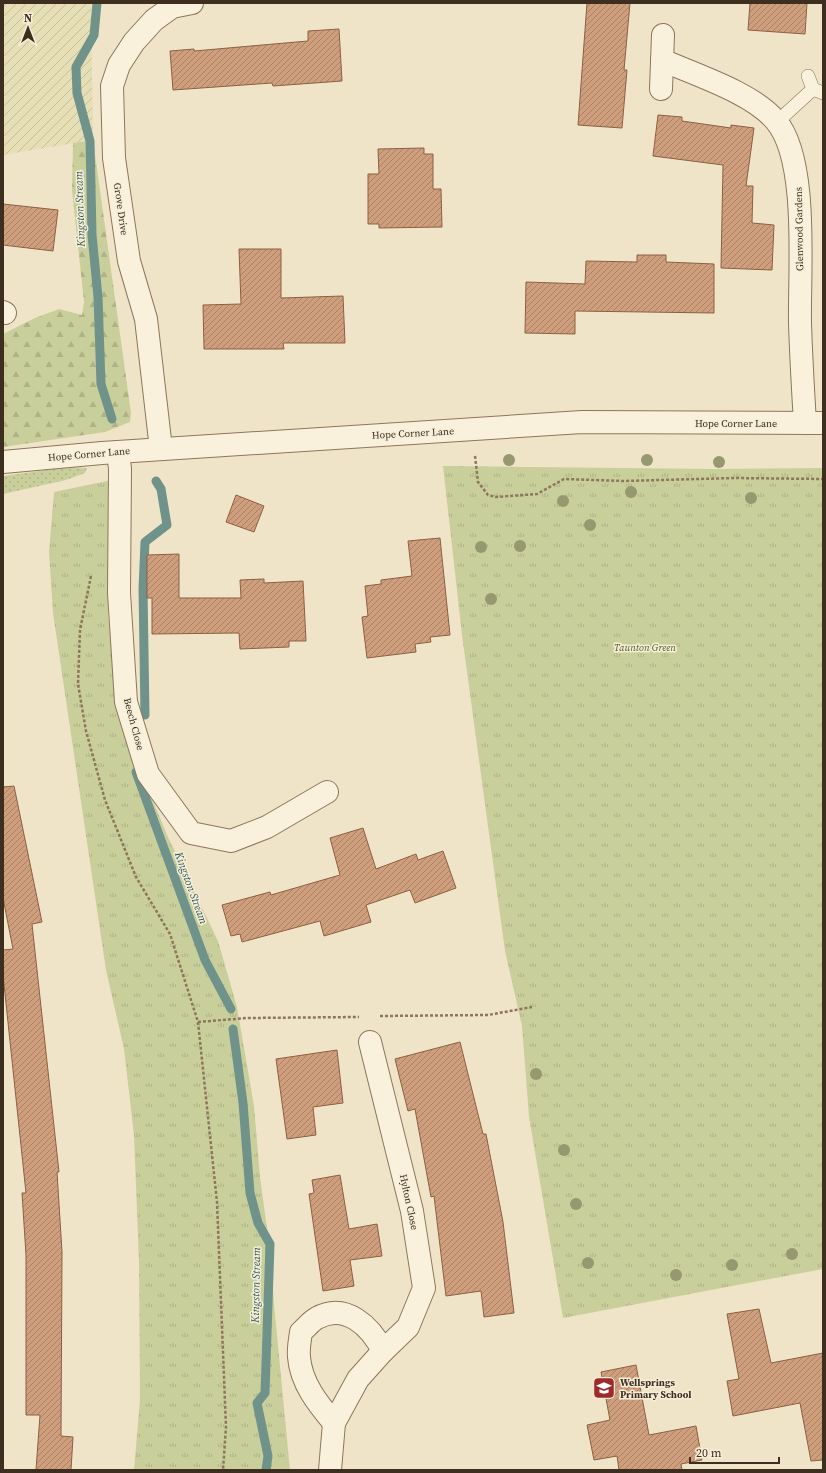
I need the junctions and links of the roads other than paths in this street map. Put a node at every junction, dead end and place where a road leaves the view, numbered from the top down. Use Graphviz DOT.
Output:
graph roads {
  1 [pos="192,3"];
  2 [pos="662,35"];
  3 [pos="662,60"];
  4 [pos="808,76"];
  5 [pos="661,89"];
  6 [pos="818,91"];
  7 [pos="777,122"];
  8 [pos="814,423"];
  9 [pos="161,449"];
  10 [pos="118,452"];
  11 [pos="3,462"];
  12 [pos="327,792"];
  13 [pos="370,1042"];
  14 [pos="383,1351"];
  15 [pos="334,1423"];
  16 [pos="330,1470"];
  1 -- 9 [label="street, Grove Drive"];
  2 -- 3 [label="street"];
  3 -- 5 [label="street"];
  3 -- 7 [label="street, Glenwood Gardens"];
  4 -- 6 [label="lane"];
  6 -- 7 [label="lane"];
  7 -- 8 [label="street, Glenwood Gardens"];
  8 -- 9 [label="street, Hope Corner Lane"];
  9 -- 10 [label="street, Hope Corner Lane"];
  10 -- 11 [label="street, Hope Corner Lane"];
  10 -- 12 [label="street, Beech Close"];
  13 -- 14 [label="street, Hylton Close"];
  14 -- 15 [label="street, Hylton Close"];
  14 -- 15 [label="street"];
  15 -- 16 [label="street, Hylton Close"];
}
